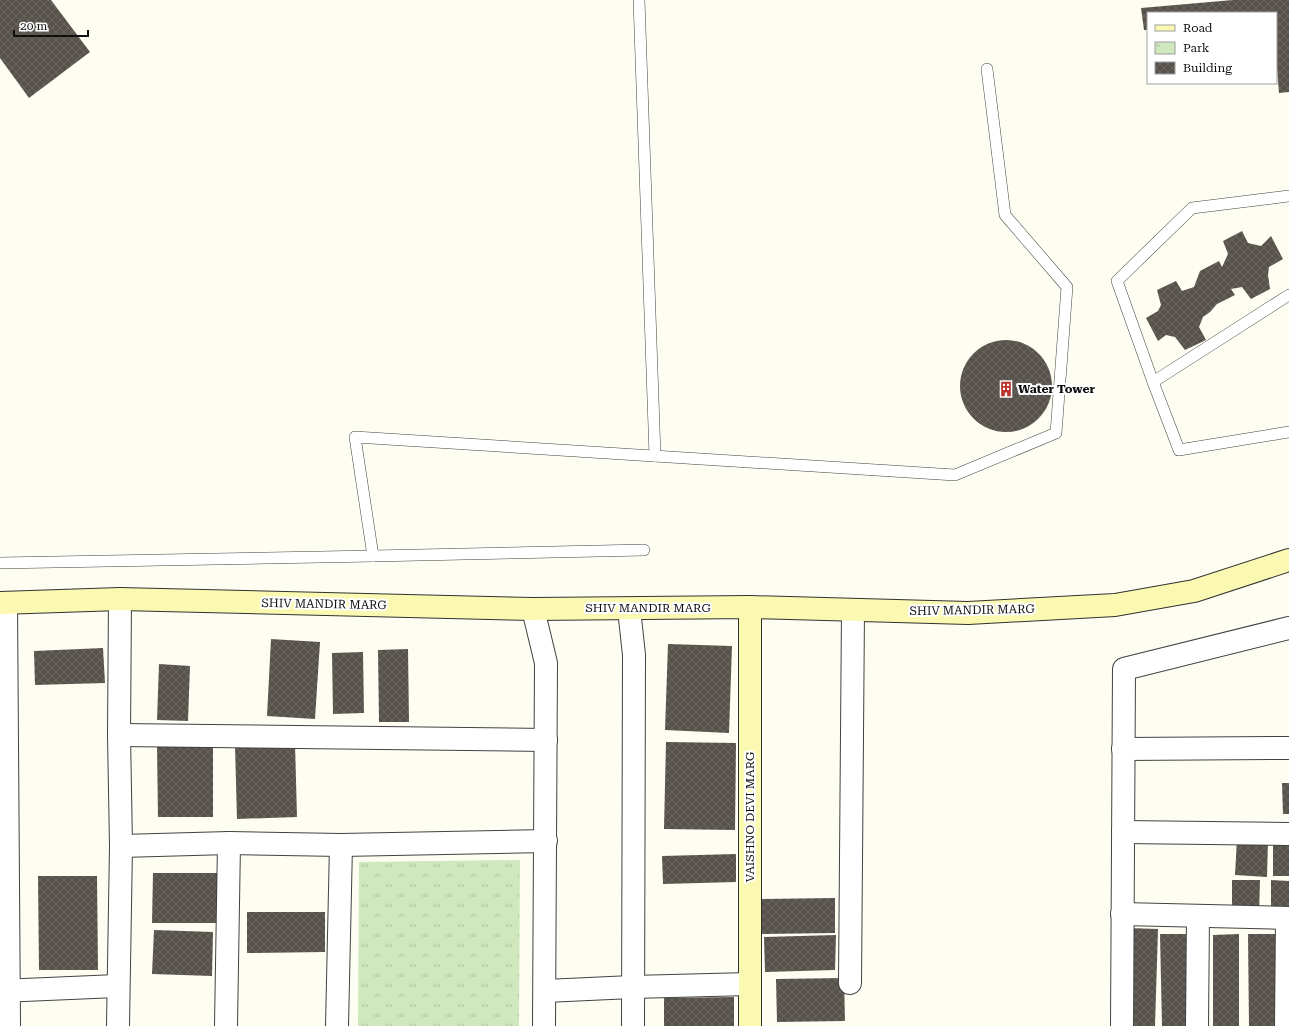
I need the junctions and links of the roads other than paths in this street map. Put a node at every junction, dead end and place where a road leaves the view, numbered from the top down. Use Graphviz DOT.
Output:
graph roads {
  1 [pos="639,0"];
  2 [pos="987,69"];
  3 [pos="1289,196"];
  4 [pos="1289,294"];
  5 [pos="1153,382"];
  6 [pos="1289,432"];
  7 [pos="655,456"];
  8 [pos="644,550"];
  9 [pos="373,556"];
  10 [pos="0,563"];
  11 [pos="1288,563"];
  12 [pos="120,599"];
  13 [pos="3,603"];
  14 [pos="750,608"];
  15 [pos="533,609"];
  16 [pos="629,609"];
  17 [pos="852,610"];
  18 [pos="1289,628"];
  19 [pos="119,735"];
  20 [pos="546,740"];
  21 [pos="1289,748"];
  22 [pos="1123,749"];
  23 [pos="1123,832"];
  24 [pos="1289,834"];
  25 [pos="546,841"];
  26 [pos="229,843"];
  27 [pos="341,845"];
  28 [pos="121,846"];
  29 [pos="1122,914"];
  30 [pos="1198,916"];
  31 [pos="1288,918"];
  32 [pos="850,983"];
  33 [pos="750,984"];
  34 [pos="117,986"];
  35 [pos="632,986"];
  36 [pos="4,990"];
  37 [pos="545,992"];
  38 [pos="9,1026"];
  39 [pos="118,1026"];
  40 [pos="226,1026"];
  41 [pos="337,1026"];
  42 [pos="544,1026"];
  43 [pos="633,1026"];
  44 [pos="750,1026"];
  45 [pos="1122,1026"];
  46 [pos="1197,1026"];
  47 [pos="1286,1026"];
  1 -- 7 [label="lane"];
  2 -- 7 [label="lane"];
  3 -- 5 [label="lane"];
  4 -- 5 [label="lane"];
  5 -- 6 [label="lane"];
  7 -- 9 [label="lane"];
  8 -- 9 [label="lane"];
  9 -- 10 [label="lane"];
  11 -- 17 [label="street, SHIV MANDIR MARG"];
  12 -- 13 [label="street, SHIV MANDIR MARG"];
  12 -- 15 [label="street, SHIV MANDIR MARG"];
  12 -- 19 [label="street"];
  13 -- 36 [label="street"];
  14 -- 16 [label="street, SHIV MANDIR MARG"];
  14 -- 17 [label="street, SHIV MANDIR MARG"];
  14 -- 33 [label="street, VAISHNO DEVI MARG"];
  15 -- 16 [label="street, SHIV MANDIR MARG"];
  15 -- 20 [label="street"];
  16 -- 35 [label="street"];
  17 -- 32 [label="street"];
  18 -- 22 [label="street"];
  19 -- 20 [label="street"];
  19 -- 28 [label="street"];
  20 -- 25 [label="street"];
  21 -- 22 [label="street"];
  22 -- 23 [label="street"];
  23 -- 24 [label="street"];
  23 -- 29 [label="street"];
  25 -- 27 [label="street"];
  25 -- 37 [label="street"];
  26 -- 27 [label="street"];
  26 -- 28 [label="street"];
  26 -- 40 [label="street"];
  27 -- 41 [label="street"];
  28 -- 34 [label="street"];
  29 -- 30 [label="street"];
  29 -- 45 [label="street"];
  30 -- 31 [label="street"];
  30 -- 46 [label="street"];
  31 -- 47 [label="street"];
  33 -- 35 [label="street"];
  33 -- 44 [label="street, VAISHNO DEVI MARG"];
  34 -- 36 [label="street"];
  34 -- 39 [label="street"];
  35 -- 37 [label="street"];
  35 -- 43 [label="street"];
  36 -- 38 [label="street"];
  37 -- 42 [label="street"];
}
